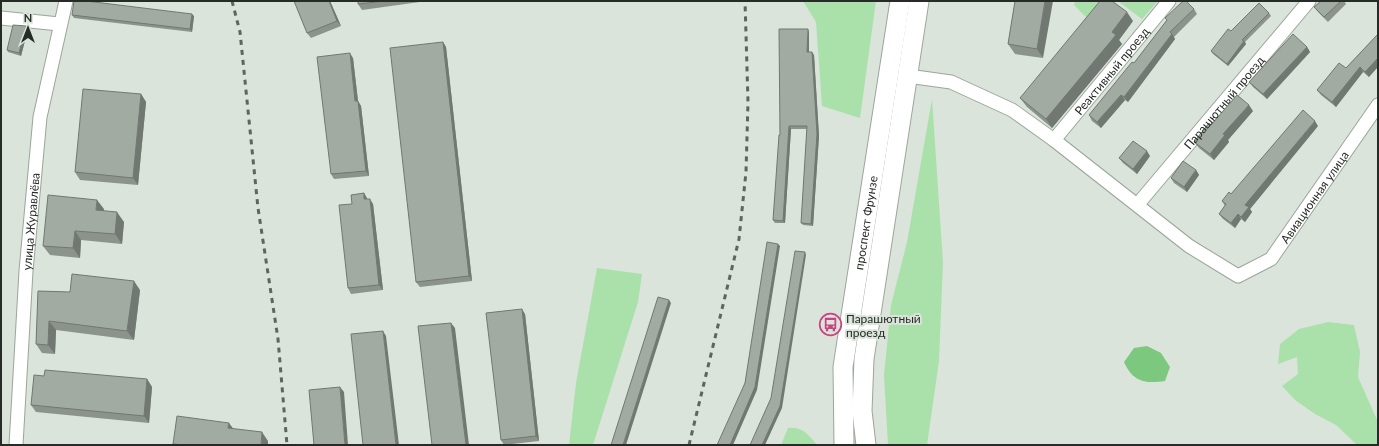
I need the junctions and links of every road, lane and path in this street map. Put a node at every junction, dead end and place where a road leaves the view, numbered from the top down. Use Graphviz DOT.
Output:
graph roads {
  1 [pos="66,1"];
  2 [pos="900,1"];
  3 [pos="919,1"];
  4 [pos="1169,1"];
  5 [pos="1309,1"];
  6 [pos="1,18"];
  7 [pos="59,24"];
  8 [pos="908,76"];
  9 [pos="1378,106"];
  10 [pos="1054,140"];
  11 [pos="1138,204"];
  12 [pos="16,445"];
  13 [pos="844,445"];
  14 [pos="866,445"];
  1 -- 7 [label="street, улица Журавлёва"];
  2 -- 13 [label="main road, проспект Фрунзе"];
  3 -- 8 [label="main road, проспект Фрунзе"];
  4 -- 10 [label="street, Реактивный проезд"];
  5 -- 11 [label="street, Парашютный проезд"];
  6 -- 7 [label="street"];
  7 -- 12 [label="street, улица Журавлёва"];
  8 -- 10 [label="street"];
  8 -- 14 [label="main road, проспект Фрунзе"];
  9 -- 11 [label="street, Авиационная улица"];
  10 -- 11 [label="street"];
}
